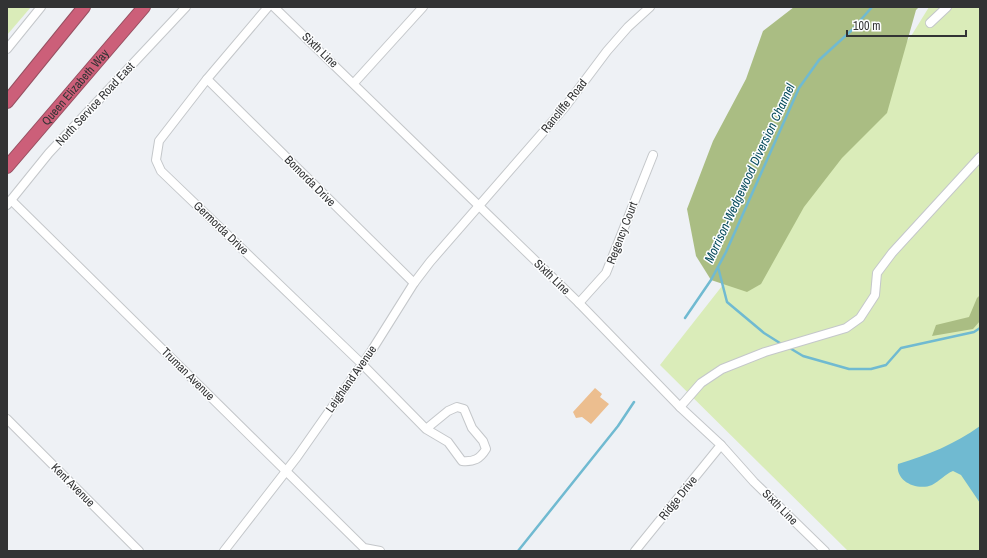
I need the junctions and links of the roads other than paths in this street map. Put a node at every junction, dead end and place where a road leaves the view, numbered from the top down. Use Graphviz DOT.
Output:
graph roads {
  1 [pos="41,7"];
  2 [pos="84,7"];
  3 [pos="144,7"];
  4 [pos="186,7"];
  5 [pos="268,7"];
  6 [pos="274,7"];
  7 [pos="423,7"];
  8 [pos="650,7"];
  9 [pos="947,7"];
  10 [pos="930,23"];
  11 [pos="7,49"];
  12 [pos="207,79"];
  13 [pos="354,83"];
  14 [pos="7,102"];
  15 [pos="653,155"];
  16 [pos="980,157"];
  17 [pos="7,167"];
  18 [pos="9,202"];
  19 [pos="478,206"];
  20 [pos="414,283"];
  21 [pos="579,302"];
  22 [pos="362,364"];
  23 [pos="680,407"];
  24 [pos="7,418"];
  25 [pos="426,429"];
  26 [pos="721,445"];
  27 [pos="286,471"];
  28 [pos="364,550"];
  29 [pos="139,551"];
  30 [pos="224,551"];
  31 [pos="380,551"];
  32 [pos="635,551"];
  33 [pos="825,551"];
  1 -- 11 [label="street"];
  2 -- 14 [label="highway"];
  3 -- 17 [label="highway, Queen Elizabeth Way"];
  4 -- 18 [label="street, North Service Road East"];
  5 -- 12 [label="street, Germorda Drive"];
  6 -- 13 [label="street, Sixth Line"];
  7 -- 13 [label="street"];
  8 -- 19 [label="street, Rancliffe Road"];
  9 -- 10 [label="street"];
  12 -- 20 [label="street, Bomorda Drive"];
  12 -- 22 [label="street, Germorda Drive"];
  13 -- 19 [label="street, Sixth Line"];
  15 -- 21 [label="street, Regency Court"];
  16 -- 23 [label="street"];
  18 -- 27 [label="street, Truman Avenue"];
  19 -- 20 [label="street, Leighland Avenue"];
  19 -- 21 [label="street, Sixth Line"];
  20 -- 22 [label="street, Leighland Avenue"];
  21 -- 23 [label="street, Sixth Line"];
  22 -- 25 [label="street, Germorda Drive"];
  22 -- 27 [label="street, Leighland Avenue"];
  23 -- 26 [label="street, Sixth Line"];
  24 -- 29 [label="street, Kent Avenue"];
  25 -- 25 [label="street, Germorda Drive"];
  26 -- 32 [label="street, Ridge Drive"];
  26 -- 33 [label="street, Sixth Line"];
  27 -- 28 [label="street, Truman Avenue"];
  27 -- 30 [label="street, Leighland Avenue"];
  28 -- 31 [label="street, Truman Avenue"];
}
